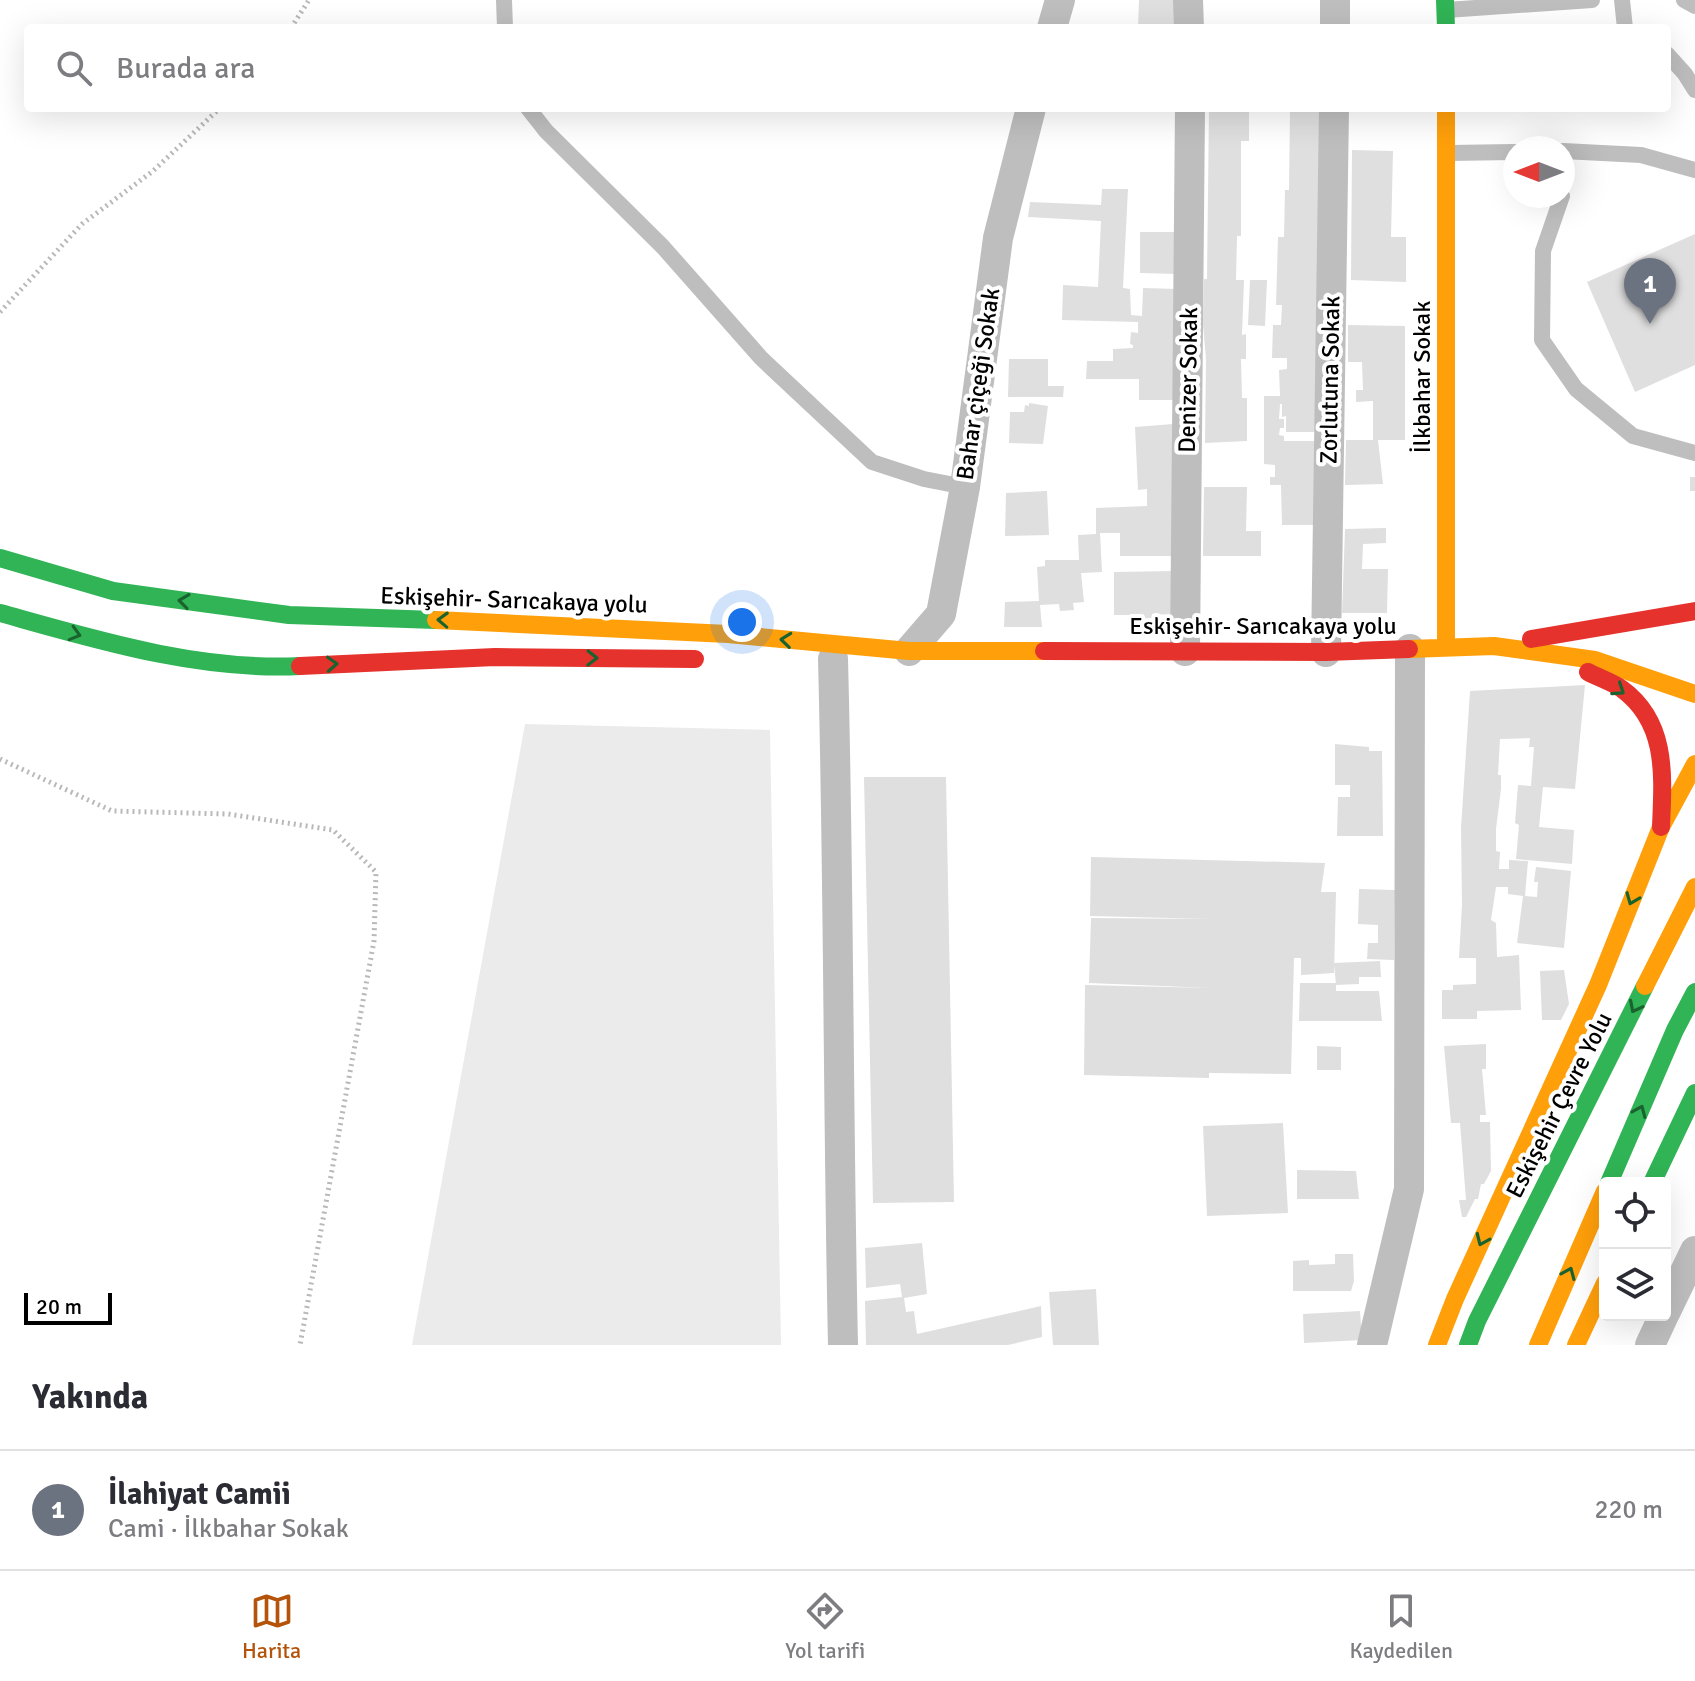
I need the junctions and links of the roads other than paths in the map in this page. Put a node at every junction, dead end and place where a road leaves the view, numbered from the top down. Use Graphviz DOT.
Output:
graph roads {
  1 [pos="504,0"];
  2 [pos="1060,0"];
  3 [pos="1188,0"];
  4 [pos="1335,0"];
  5 [pos="1592,0"];
  6 [pos="1622,0"];
  7 [pos="1684,0"];
  8 [pos="1695,6"];
  9 [pos="1445,13"];
  10 [pos="505,24"];
  11 [pos="1053,24"];
  12 [pos="1189,24"];
  13 [pos="1335,24"];
  14 [pos="1625,24"];
  15 [pos="1671,58"];
  16 [pos="1695,90"];
  17 [pos="531,112"];
  18 [pos="1030,112"];
  19 [pos="1190,112"];
  20 [pos="1334,112"];
  21 [pos="1446,112"];
  22 [pos="1503,152"];
  23 [pos="1575,152"];
  24 [pos="1446,153"];
  25 [pos="1695,170"];
  26 [pos="1558,208"];
  27 [pos="1695,453"];
  28 [pos="965,487"];
  29 [pos="0,558"];
  30 [pos="1695,608"];
  31 [pos="0,613"];
  32 [pos="1446,646"];
  33 [pos="1494,646"];
  34 [pos="1410,649"];
  35 [pos="909,651"];
  36 [pos="1032,651"];
  37 [pos="1185,651"];
  38 [pos="1326,652"];
  39 [pos="714,659"];
  40 [pos="820,659"];
  41 [pos="1695,694"];
  42 [pos="1695,764"];
  43 [pos="1687,788"];
  44 [pos="1661,827"];
  45 [pos="1695,887"];
  46 [pos="1695,992"];
  47 [pos="1695,1093"];
  48 [pos="1612,1177"];
  49 [pos="1655,1177"];
  50 [pos="1599,1205"];
  51 [pos="1695,1251"];
  52 [pos="1599,1296"];
  53 [pos="1671,1300"];
  54 [pos="1661,1321"];
  55 [pos="1434,1344"];
  56 [pos="843,1345"];
  57 [pos="1372,1345"];
  58 [pos="1468,1345"];
  59 [pos="1538,1345"];
  60 [pos="1576,1345"];
  61 [pos="1650,1345"];
  1 -- 10 [label="lane"];
  2 -- 11 [label="street"];
  3 -- 12 [label="street"];
  4 -- 13 [label="street"];
  5 -- 9 [label="lane"];
  6 -- 14 [label="lane"];
  7 -- 8 [label="lane"];
  15 -- 16 [label="lane"];
  17 -- 28 [label="lane"];
  18 -- 28 [label="street, Bahar çiçeği Sokak"];
  19 -- 37 [label="street, Denizer Sokak"];
  20 -- 38 [label="street, Zorlutuna Sokak"];
  21 -- 24 [label="main road, İlkbahar Sokak"];
  22 -- 24 [label="lane"];
  23 -- 25 [label="lane"];
  24 -- 32 [label="main road, İlkbahar Sokak"];
  26 -- 27 [label="lane"];
  28 -- 35 [label="street, Bahar çiçeği Sokak"];
  35 -- 29 [label="main road, Eskişehir- Sarıcakaya yolu, one-way"];
  30 -- 33 [label="main road"];
  31 -- 39 [label="main road, one-way"];
  32 -- 33 [label="main road, Eskişehir- Sarıcakaya yolu"];
  32 -- 34 [label="main road, Eskişehir- Sarıcakaya yolu"];
  33 -- 41 [label="main road"];
  33 -- 44 [label="main road, one-way"];
  34 -- 38 [label="main road, Eskişehir- Sarıcakaya yolu"];
  34 -- 57 [label="street"];
  35 -- 36 [label="main road, Eskişehir- Sarıcakaya yolu"];
  36 -- 37 [label="main road, Eskişehir- Sarıcakaya yolu"];
  36 -- 40 [label="main road, Eskişehir- Sarıcakaya yolu"];
  37 -- 38 [label="main road, Eskişehir- Sarıcakaya yolu"];
  40 -- 56 [label="street"];
  42 -- 43 [label="main road"];
  43 -- 44 [label="main road"];
  44 -- 55 [label="main road, one-way"];
  45 -- 58 [label="main road, Eskişehir Çevre Yolu, one-way"];
  48 -- 46 [label="main road, one-way"];
  47 -- 49 [label="main road"];
  59 -- 50 [label="main road, one-way"];
  51 -- 53 [label="street"];
  52 -- 60 [label="main road"];
  54 -- 61 [label="street"];
}
